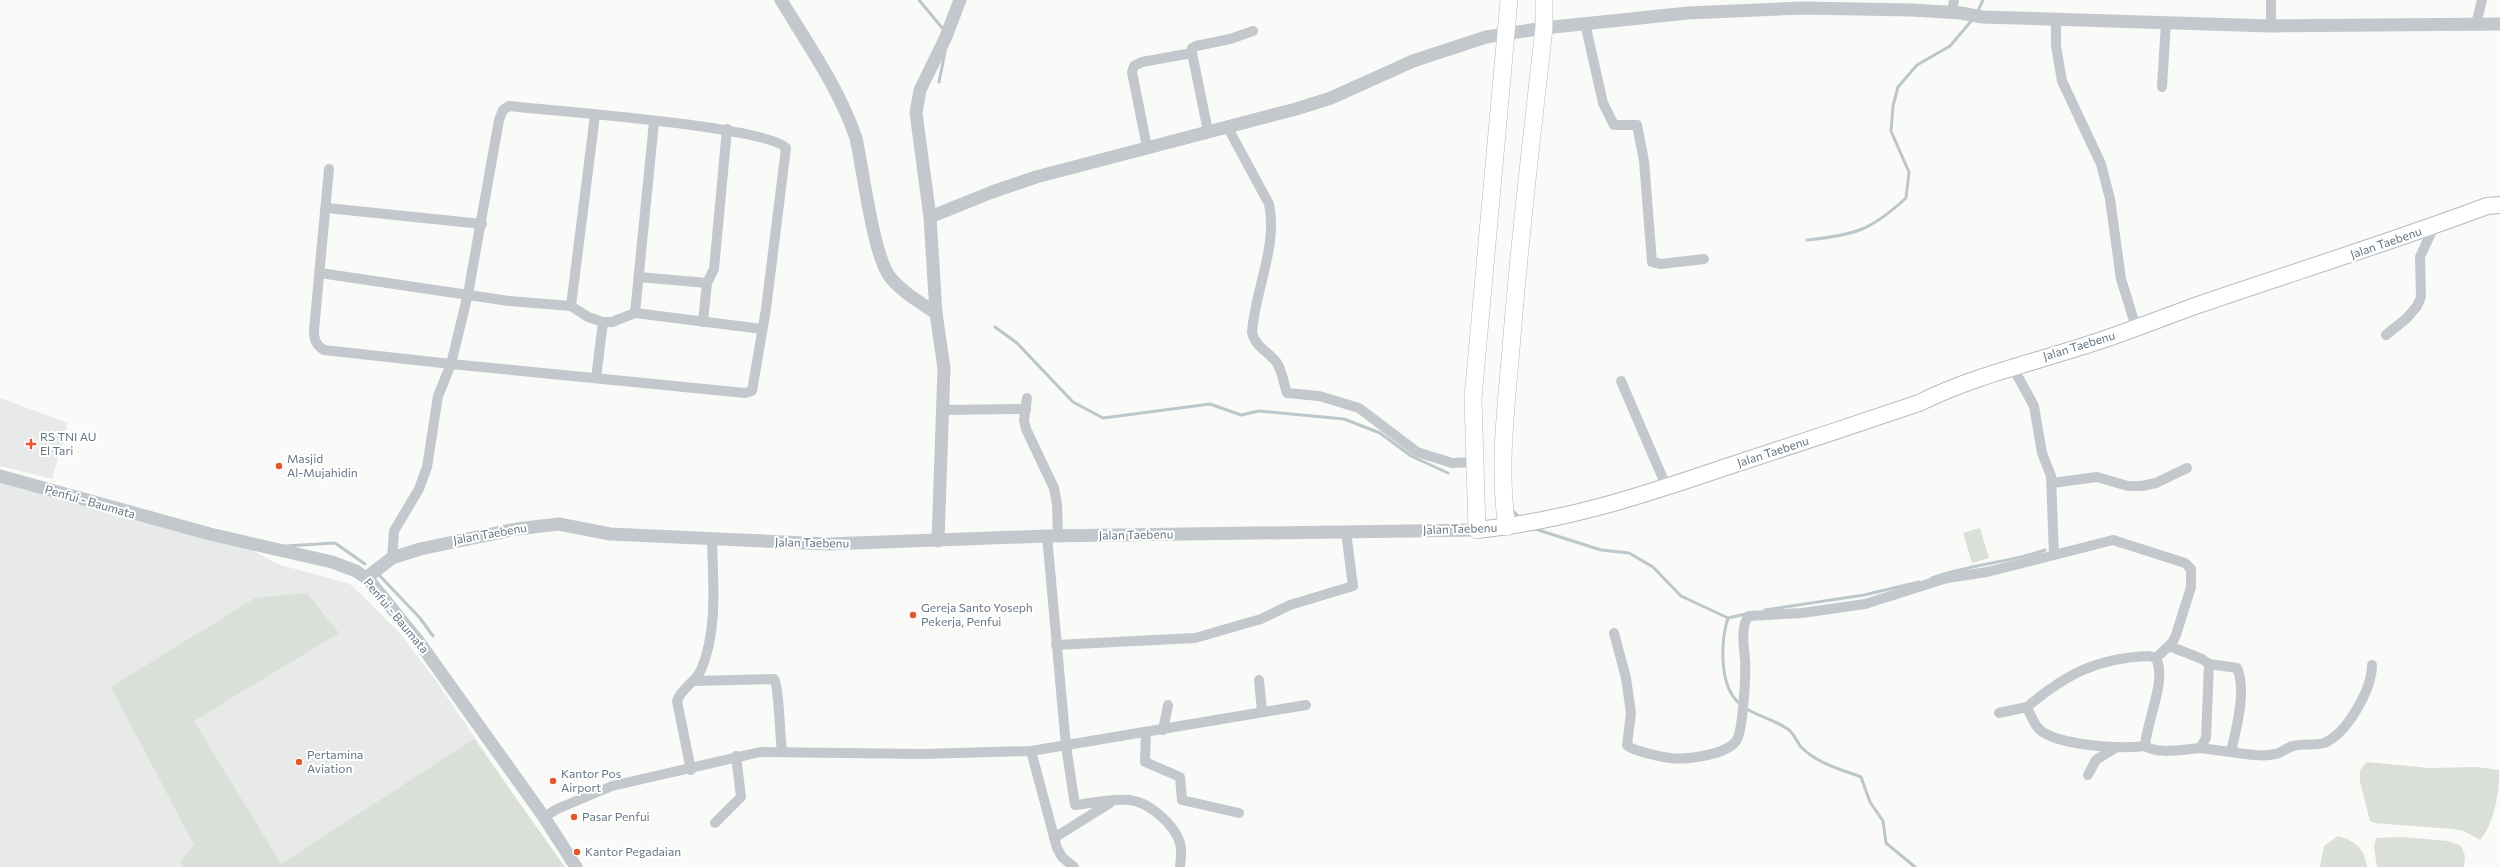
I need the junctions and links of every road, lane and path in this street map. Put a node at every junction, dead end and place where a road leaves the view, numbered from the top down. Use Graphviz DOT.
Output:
graph roads {
  1 [pos="781,0"];
  2 [pos="960,0"];
  3 [pos="1509,0"];
  4 [pos="1544,0"];
  5 [pos="2271,0"];
  6 [pos="2482,0"];
  7 [pos="1956,8"];
  8 [pos="2056,19"];
  9 [pos="1584,23"];
  10 [pos="2166,23"];
  11 [pos="2476,24"];
  12 [pos="2500,24"];
  13 [pos="2272,26"];
  14 [pos="1544,28"];
  15 [pos="1253,32"];
  16 [pos="1507,34"];
  17 [pos="1192,53"];
  18 [pos="2162,87"];
  19 [pos="596,115"];
  20 [pos="654,122"];
  21 [pos="1228,128"];
  22 [pos="727,129"];
  23 [pos="1208,131"];
  24 [pos="1147,147"];
  25 [pos="329,169"];
  26 [pos="2493,206"];
  27 [pos="327,208"];
  28 [pos="930,217"];
  29 [pos="482,224"];
  30 [pos="2434,226"];
  31 [pos="1704,258"];
  32 [pos="320,273"];
  33 [pos="639,277"];
  34 [pos="707,284"];
  35 [pos="468,294"];
  36 [pos="571,306"];
  37 [pos="635,313"];
  38 [pos="936,313"];
  39 [pos="603,322"];
  40 [pos="703,322"];
  41 [pos="2136,328"];
  42 [pos="762,330"];
  43 [pos="2386,335"];
  44 [pos="451,364"];
  45 [pos="2012,366"];
  46 [pos="596,378"];
  47 [pos="1621,381"];
  48 [pos="1027,398"];
  49 [pos="1026,409"];
  50 [pos="942,410"];
  51 [pos="1474,462"];
  52 [pos="2187,468"];
  53 [pos="0,476"];
  54 [pos="2052,483"];
  55 [pos="1667,488"];
  56 [pos="1513,527"];
  57 [pos="1477,530"];
  58 [pos="1346,532"];
  59 [pos="1052,536"];
  60 [pos="712,540"];
  61 [pos="938,541"];
  62 [pos="2054,555"];
  63 [pos="392,558"];
  64 [pos="372,575"];
  65 [pos="1614,633"];
  66 [pos="1056,645"];
  67 [pos="2169,646"];
  68 [pos="2156,658"];
  69 [pos="2209,664"];
  70 [pos="2372,665"];
  71 [pos="1258,680"];
  72 [pos="694,682"];
  73 [pos="1168,705"];
  74 [pos="1306,705"];
  75 [pos="2027,707"];
  76 [pos="1262,711"];
  77 [pos="1999,713"];
  78 [pos="1163,730"];
  79 [pos="1146,733"];
  80 [pos="1066,746"];
  81 [pos="2145,746"];
  82 [pos="2115,748"];
  83 [pos="2200,748"];
  84 [pos="1031,751"];
  85 [pos="782,752"];
  86 [pos="2231,752"];
  87 [pos="736,756"];
  88 [pos="691,770"];
  89 [pos="2088,775"];
  90 [pos="1114,801"];
  91 [pos="1239,813"];
  92 [pos="544,817"];
  93 [pos="715,823"];
  94 [pos="1054,838"];
  95 [pos="576,867"];
  96 [pos="1074,867"];
  97 [pos="1180,867"];
  1 -- 38 [label="street"];
  2 -- 28 [label="street"];
  3 -- 16 [label="highway"];
  4 -- 14 [label="highway"];
  5 -- 13 [label="street"];
  6 -- 11 [label="street"];
  7 -- 8 [label="street"];
  7 -- 9 [label="street"];
  8 -- 10 [label="street"];
  8 -- 41 [label="street"];
  9 -- 14 [label="street"];
  9 -- 31 [label="street"];
  10 -- 13 [label="street"];
  10 -- 18 [label="street"];
  11 -- 12 [label="street"];
  11 -- 13 [label="street"];
  14 -- 16 [label="street"];
  14 -- 56 [label="highway"];
  15 -- 17 [label="street"];
  16 -- 21 [label="street"];
  16 -- 51 [label="highway"];
  17 -- 23 [label="street"];
  17 -- 24 [label="street"];
  19 -- 20 [label="street"];
  19 -- 29 [label="street"];
  19 -- 36 [label="street"];
  20 -- 22 [label="street"];
  20 -- 33 [label="street"];
  21 -- 23 [label="street"];
  21 -- 51 [label="street"];
  22 -- 34 [label="street"];
  22 -- 42 [label="street"];
  23 -- 24 [label="street"];
  24 -- 28 [label="street"];
  25 -- 27 [label="street"];
  26 -- 30 [label="main road, Jalan Taebenu"];
  27 -- 29 [label="street"];
  27 -- 32 [label="street"];
  28 -- 38 [label="street"];
  29 -- 35 [label="street"];
  30 -- 41 [label="main road, Jalan Taebenu"];
  30 -- 43 [label="street"];
  32 -- 35 [label="street"];
  32 -- 44 [label="street"];
  33 -- 34 [label="street"];
  33 -- 37 [label="street"];
  34 -- 40 [label="street"];
  35 -- 36 [label="street"];
  35 -- 44 [label="street"];
  36 -- 39 [label="street"];
  37 -- 39 [label="street"];
  37 -- 40 [label="street"];
  38 -- 50 [label="street"];
  39 -- 46 [label="street"];
  40 -- 42 [label="street"];
  41 -- 45 [label="main road, Jalan Taebenu"];
  42 -- 46 [label="street"];
  44 -- 46 [label="street"];
  44 -- 63 [label="street"];
  45 -- 54 [label="street"];
  45 -- 55 [label="main road, Jalan Taebenu"];
  47 -- 55 [label="street"];
  48 -- 49 [label="street"];
  49 -- 50 [label="street"];
  49 -- 59 [label="street"];
  50 -- 61 [label="street"];
  51 -- 57 [label="highway"];
  52 -- 54 [label="street"];
  53 -- 64 [label="street, Penfui - Baumata"];
  54 -- 62 [label="street"];
  55 -- 56 [label="main road, Jalan Taebenu"];
  56 -- 57 [label="main road, Jalan Taebenu"];
  57 -- 58 [label="street, Jalan Taebenu"];
  58 -- 59 [label="street, Jalan Taebenu"];
  58 -- 66 [label="street"];
  59 -- 61 [label="street, Jalan Taebenu"];
  59 -- 66 [label="street"];
  60 -- 61 [label="street, Jalan Taebenu"];
  60 -- 63 [label="street, Jalan Taebenu"];
  60 -- 72 [label="street"];
  62 -- 65 [label="street"];
  62 -- 67 [label="street"];
  63 -- 64 [label="street, Jalan Taebenu"];
  64 -- 92 [label="street, Penfui - Baumata"];
  66 -- 80 [label="street"];
  67 -- 68 [label="street"];
  67 -- 69 [label="street"];
  68 -- 75 [label="street"];
  68 -- 81 [label="street"];
  69 -- 83 [label="street"];
  69 -- 86 [label="street"];
  70 -- 86 [label="street"];
  71 -- 76 [label="street"];
  72 -- 85 [label="street"];
  72 -- 88 [label="street"];
  73 -- 78 [label="street"];
  74 -- 76 [label="street"];
  75 -- 77 [label="street"];
  75 -- 82 [label="street"];
  76 -- 78 [label="street"];
  78 -- 79 [label="street"];
  79 -- 80 [label="street"];
  79 -- 91 [label="street"];
  80 -- 84 [label="street"];
  80 -- 90 [label="street"];
  81 -- 82 [label="street"];
  81 -- 83 [label="street"];
  82 -- 89 [label="street"];
  83 -- 86 [label="street"];
  84 -- 85 [label="street"];
  84 -- 94 [label="street"];
  85 -- 87 [label="street"];
  87 -- 88 [label="street"];
  87 -- 93 [label="street"];
  88 -- 92 [label="street"];
  90 -- 94 [label="street"];
  90 -- 97 [label="street"];
  92 -- 95 [label="street, Penfui - Baumata"];
  94 -- 96 [label="street"];
}
